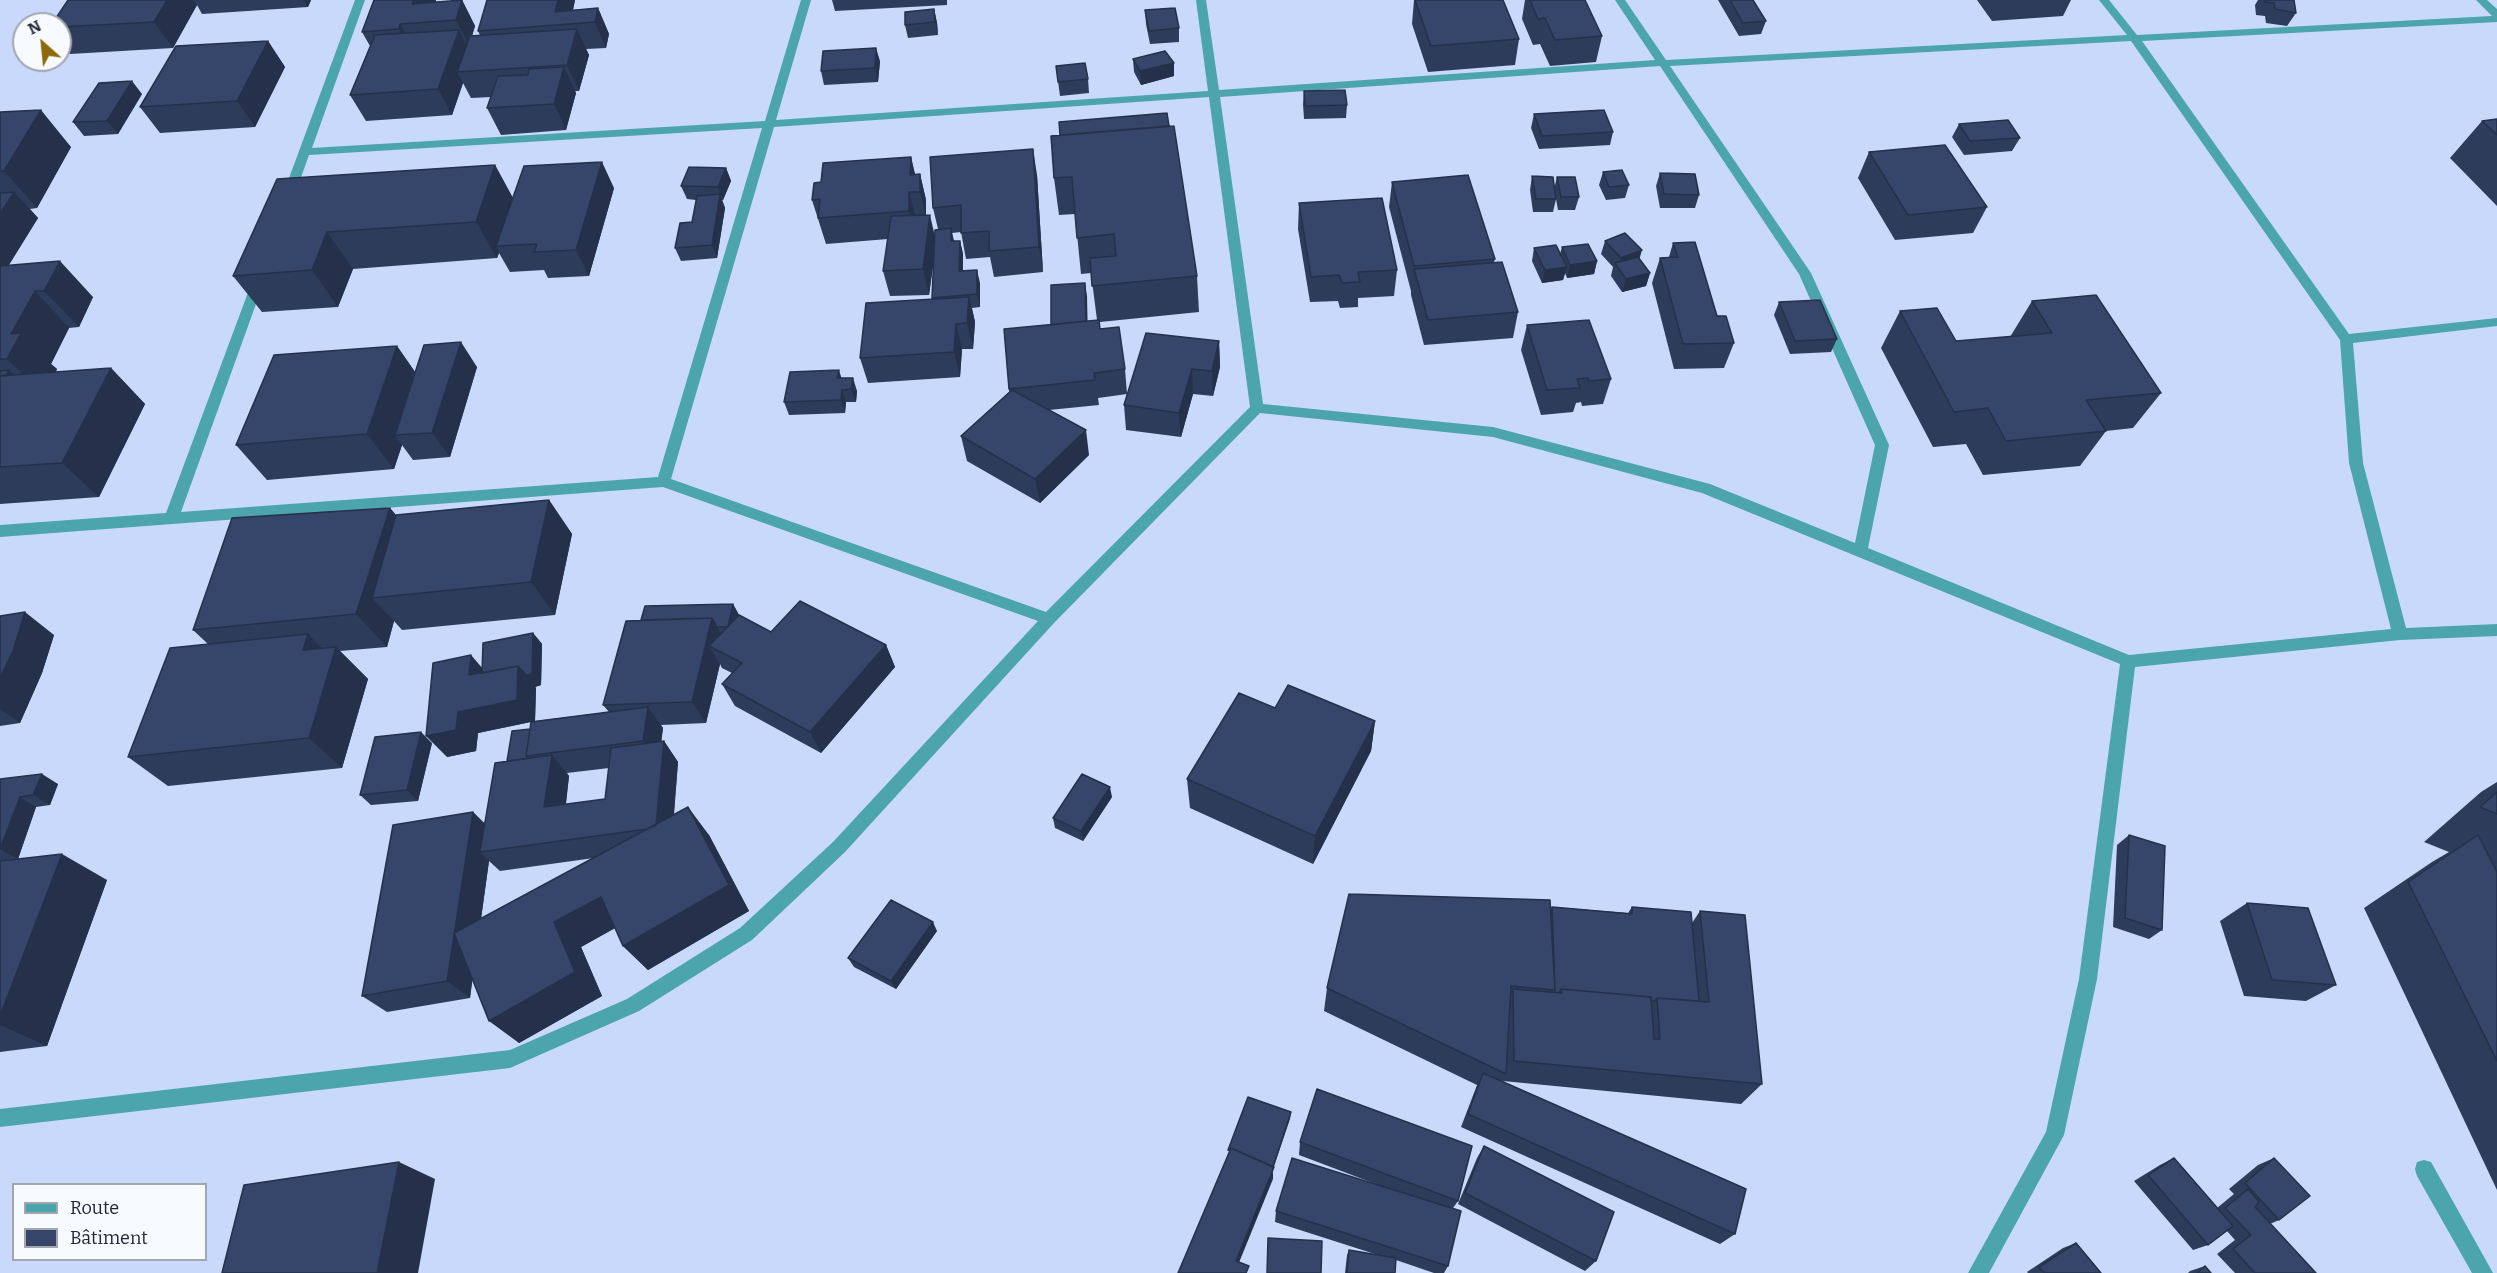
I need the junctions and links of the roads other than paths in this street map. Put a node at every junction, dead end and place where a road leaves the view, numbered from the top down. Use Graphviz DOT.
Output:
graph roads {
  1 [pos="360,0"];
  2 [pos="806,0"];
  3 [pos="1201,0"];
  4 [pos="1620,0"];
  5 [pos="2104,0"];
  6 [pos="2481,0"];
  7 [pos="2497,17"];
  8 [pos="2135,39"];
  9 [pos="1662,63"];
  10 [pos="1214,94"];
  11 [pos="769,124"];
  12 [pos="305,152"];
  13 [pos="285,207"];
  14 [pos="264,263"];
  15 [pos="2497,322"];
  16 [pos="2346,339"];
  17 [pos="1257,408"];
  18 [pos="663,482"];
  19 [pos="171,519"];
  20 [pos="0,531"];
  21 [pos="1860,552"];
  22 [pos="1048,619"];
  23 [pos="2497,630"];
  24 [pos="2400,634"];
  25 [pos="2128,661"];
  26 [pos="0,1118"];
  27 [pos="2424,1169"];
  28 [pos="1978,1273"];
  29 [pos="2483,1273"];
  1 -- 12 [label="street"];
  2 -- 11 [label="street"];
  3 -- 10 [label="street"];
  4 -- 9 [label="street"];
  5 -- 8 [label="street"];
  6 -- 7 [label="street"];
  7 -- 8 [label="street"];
  8 -- 9 [label="street"];
  8 -- 16 [label="street"];
  9 -- 10 [label="street"];
  9 -- 21 [label="street"];
  10 -- 11 [label="street"];
  10 -- 17 [label="street"];
  11 -- 12 [label="street"];
  11 -- 18 [label="street"];
  12 -- 13 [label="street"];
  14 -- 19 [label="street"];
  15 -- 16 [label="street"];
  16 -- 24 [label="street"];
  17 -- 21 [label="street"];
  17 -- 22 [label="street"];
  18 -- 19 [label="street"];
  18 -- 22 [label="street"];
  19 -- 20 [label="street"];
  21 -- 25 [label="street"];
  22 -- 26 [label="street"];
  23 -- 24 [label="street"];
  24 -- 25 [label="street"];
  25 -- 28 [label="street"];
  27 -- 29 [label="street"];
}
